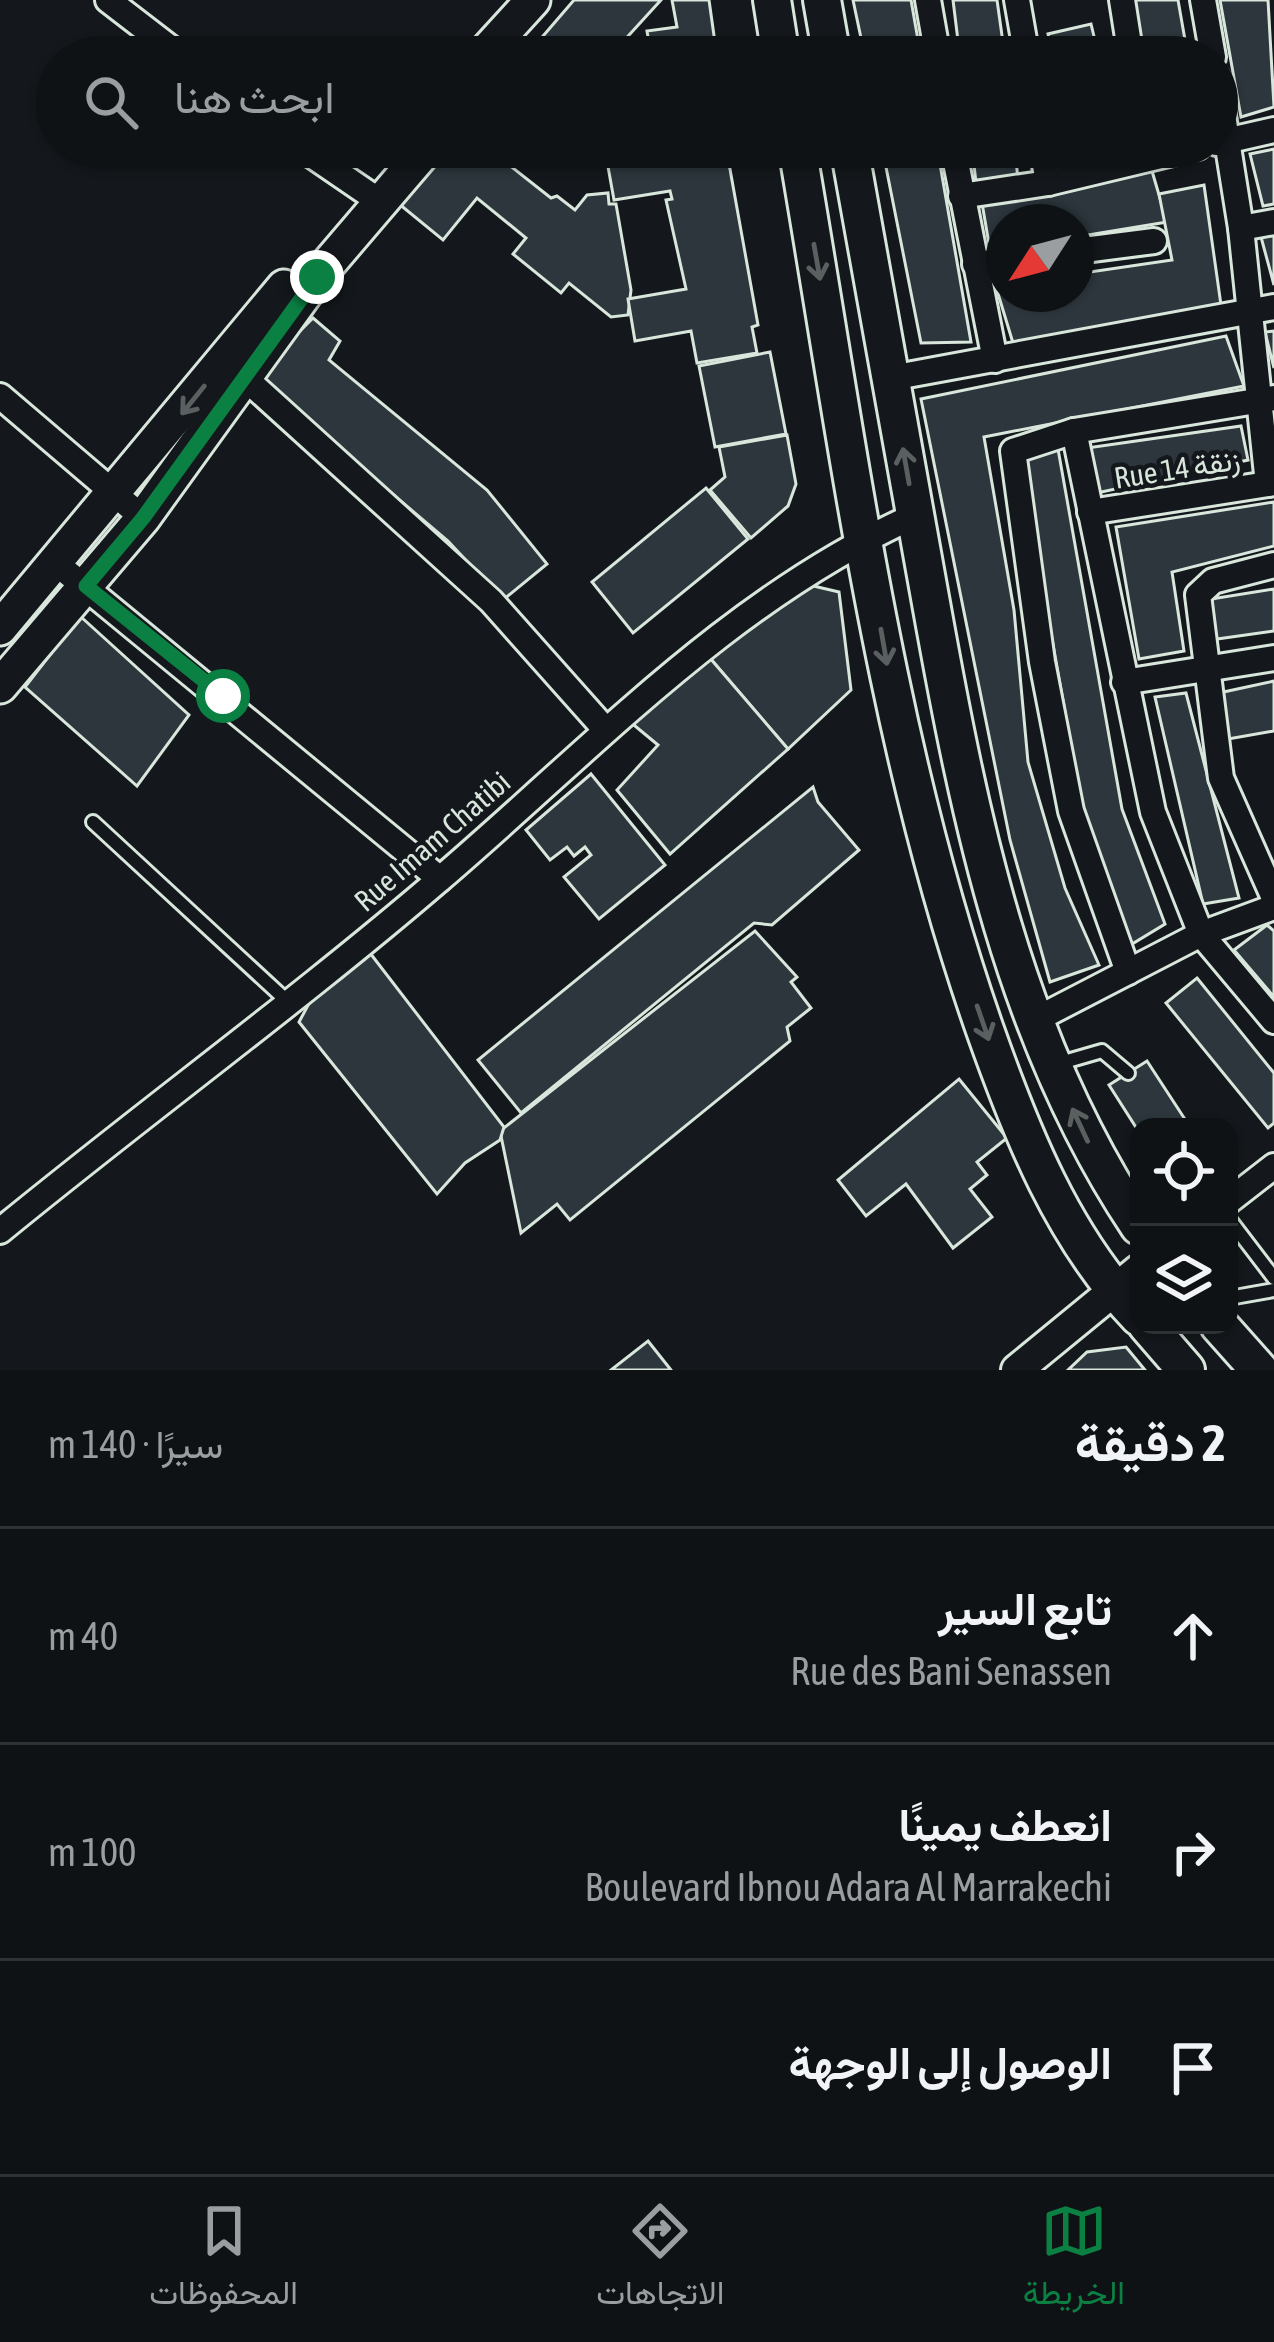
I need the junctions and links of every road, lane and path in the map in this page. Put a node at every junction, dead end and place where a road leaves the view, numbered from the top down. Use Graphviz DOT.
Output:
graph roads {
  1 [pos="108,0"];
  2 [pos="533,0"];
  3 [pos="561,0"];
  4 [pos="772,0"];
  5 [pos="822,0"];
  6 [pos="928,0"];
  7 [pos="1017,0"];
  8 [pos="1123,0"];
  9 [pos="1203,0"];
  10 [pos="155,36"];
  11 [pos="500,36"];
  12 [pos="528,36"];
  13 [pos="778,36"];
  14 [pos="828,36"];
  15 [pos="934,36"];
  16 [pos="1023,36"];
  17 [pos="1128,36"];
  18 [pos="1209,36"];
  19 [pos="1274,130"];
  20 [pos="1238,138"];
  21 [pos="329,168"];
  22 [pos="387,168"];
  23 [pos="403,168"];
  24 [pos="801,168"];
  25 [pos="853,168"];
  26 [pos="956,168"];
  27 [pos="1046,168"];
  28 [pos="1096,168"];
  29 [pos="1229,168"];
  30 [pos="1048,183"];
  31 [pos="961,196"];
  32 [pos="369,197"];
  33 [pos="1274,222"];
  34 [pos="1241,228"];
  35 [pos="1154,241"];
  36 [pos="1094,249"];
  37 [pos="986,263"];
  38 [pos="975,264"];
  39 [pos="1262,309"];
  40 [pos="995,361"];
  41 [pos="239,365"];
  42 [pos="891,378"];
  43 [pos="0,396"];
  44 [pos="1268,399"];
  45 [pos="1074,431"];
  46 [pos="1271,484"];
  47 [pos="116,494"];
  48 [pos="1090,512"];
  49 [pos="914,516"];
  50 [pos="143,518"];
  51 [pos="864,538"];
  52 [pos="57,564"];
  53 [pos="1274,565"];
  54 [pos="86,586"];
  55 [pos="0,628"];
  56 [pos="1274,658"];
  57 [pos="1203,670"];
  58 [pos="1124,682"];
  59 [pos="0,686"];
  60 [pos="604,728"];
  61 [pos="93,822"];
  62 [pos="440,879"];
  63 [pos="1274,898"];
  64 [pos="1274,907"];
  65 [pos="1201,934"];
  66 [pos="1128,972"];
  67 [pos="287,1001"];
  68 [pos="1035,1021"];
  69 [pos="1274,1021"];
  70 [pos="1053,1066"];
  71 [pos="1129,1073"];
  72 [pos="1274,1166"];
  73 [pos="1238,1194"];
  74 [pos="1130,1211"];
  75 [pos="1234,1226"];
  76 [pos="0,1232"];
  77 [pos="1274,1278"];
  78 [pos="1126,1280"];
  79 [pos="1274,1290"];
  80 [pos="1238,1296"];
  81 [pos="1155,1334"];
  82 [pos="1227,1334"];
  83 [pos="1017,1370"];
  84 [pos="1186,1370"];
  85 [pos="1259,1370"];
  1 -- 10 [label="street"];
  2 -- 11 [label="main road"];
  3 -- 12 [label="main road"];
  4 -- 13 [label="main road"];
  5 -- 14 [label="main road"];
  6 -- 15 [label="street"];
  7 -- 16 [label="street"];
  8 -- 17 [label="street"];
  9 -- 18 [label="street"];
  19 -- 20 [label="street"];
  21 -- 32 [label="street"];
  22 -- 32 [label="main road"];
  23 -- 32 [label="main road"];
  24 -- 51 [label="main road, one-way"];
  25 -- 42 [label="main road"];
  26 -- 31 [label="street"];
  27 -- 30 [label="street"];
  28 -- 30 [label="street"];
  29 -- 34 [label="street"];
  30 -- 31 [label="street"];
  31 -- 38 [label="street"];
  32 -- 41 [label="main road"];
  33 -- 34 [label="street"];
  34 -- 39 [label="street"];
  35 -- 36 [label="street"];
  37 -- 38 [label="street"];
  38 -- 40 [label="street"];
  39 -- 40 [label="street"];
  39 -- 44 [label="street"];
  40 -- 42 [label="street"];
  41 -- 47 [label="main road, one-way"];
  41 -- 50 [label="main road"];
  41 -- 60 [label="street"];
  49 -- 42 [label="main road, one-way"];
  43 -- 47 [label="street"];
  44 -- 45 [label="street"];
  44 -- 46 [label="street"];
  45 -- 48 [label="street"];
  45 -- 66 [label="street"];
  46 -- 48 [label="street, Rue 14 زنقة"];
  47 -- 50 [label="street"];
  47 -- 52 [label="main road"];
  48 -- 58 [label="street"];
  49 -- 51 [label="street, Rue Imam Chatibi"];
  49 -- 68 [label="main road"];
  50 -- 54 [label="main road"];
  51 -- 60 [label="street, Rue Imam Chatibi"];
  51 -- 78 [label="main road, one-way"];
  52 -- 54 [label="street"];
  52 -- 55 [label="main road"];
  53 -- 57 [label="street"];
  54 -- 59 [label="main road"];
  54 -- 62 [label="street"];
  56 -- 57 [label="street"];
  57 -- 58 [label="street"];
  57 -- 63 [label="street"];
  58 -- 65 [label="street"];
  60 -- 62 [label="street, Rue Imam Chatibi"];
  61 -- 67 [label="lane"];
  62 -- 67 [label="street, Rue Imam Chatibi"];
  64 -- 65 [label="street"];
  65 -- 66 [label="street"];
  65 -- 69 [label="street"];
  66 -- 68 [label="street"];
  67 -- 76 [label="street, Rue Imam Chatibi"];
  68 -- 70 [label="main road"];
  70 -- 71 [label="lane"];
  74 -- 70 [label="main road, one-way"];
  72 -- 73 [label="street"];
  75 -- 77 [label="lane"];
  78 -- 83 [label="street"];
  79 -- 80 [label="lane"];
  81 -- 84 [label="main road"];
  82 -- 85 [label="main road"];
}
